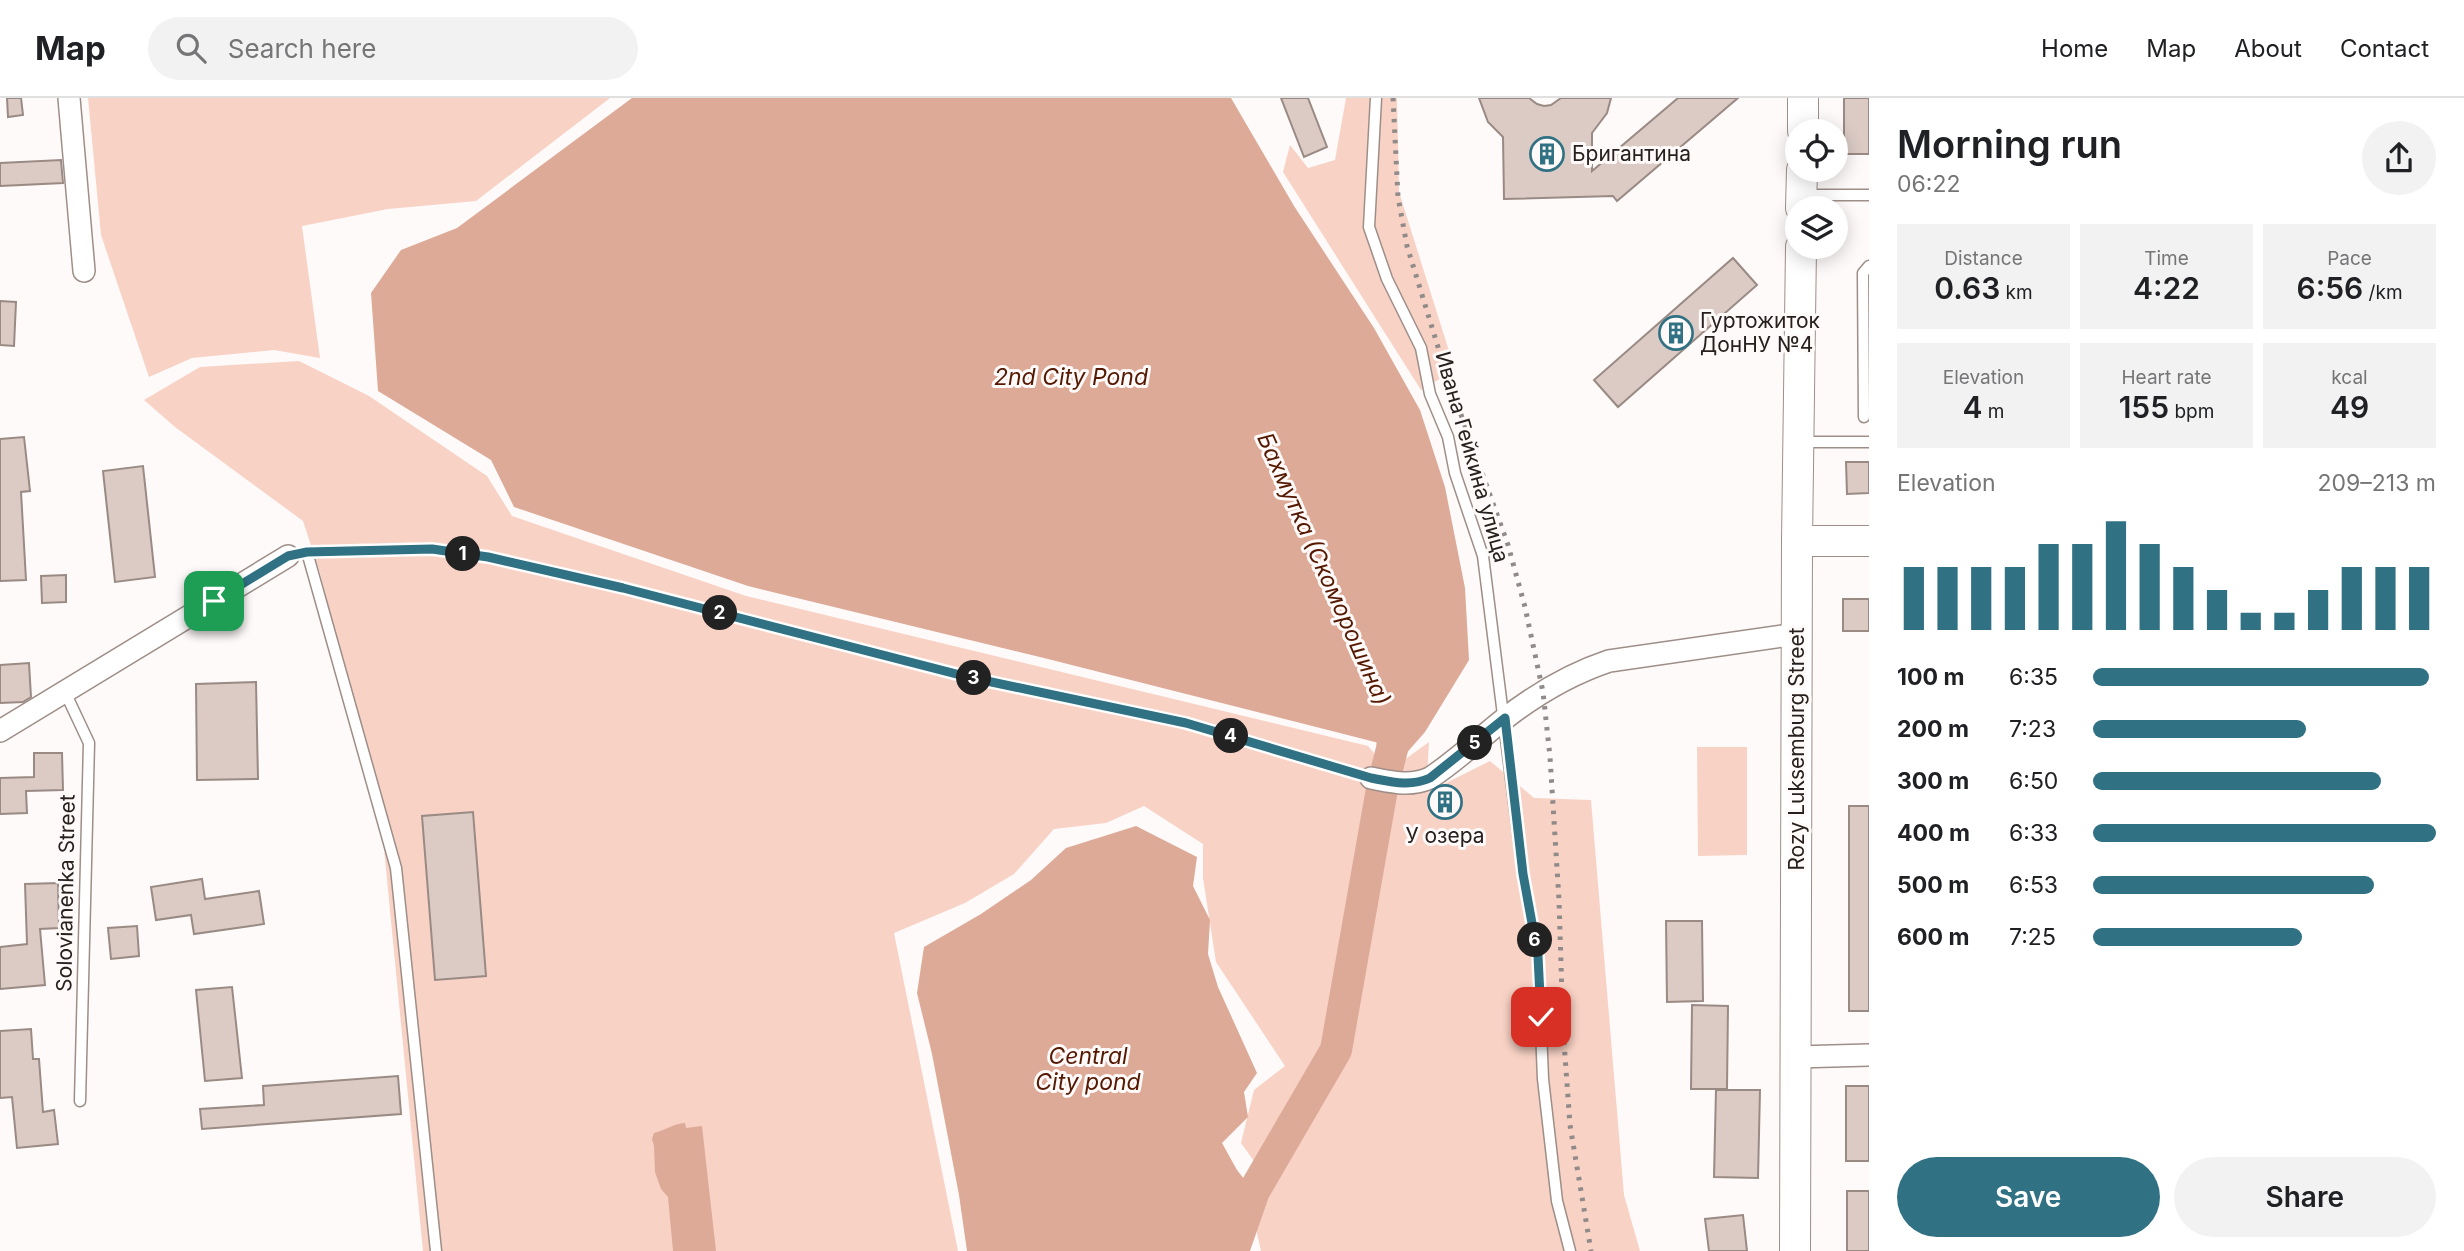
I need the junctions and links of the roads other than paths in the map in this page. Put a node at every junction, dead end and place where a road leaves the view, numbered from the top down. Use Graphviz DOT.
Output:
graph roads {
  1 [pos="69,98"];
  2 [pos="1376,98"];
  3 [pos="1803,98"];
  4 [pos="1802,119"];
  5 [pos="1802,191"];
  6 [pos="1869,195"];
  7 [pos="1801,259"];
  8 [pos="1869,266"];
  9 [pos="84,271"];
  10 [pos="1864,417"];
  11 [pos="1798,442"];
  12 [pos="1869,442"];
  13 [pos="1797,541"];
  14 [pos="1869,541"];
  15 [pos="297,554"];
  16 [pos="1797,634"];
  17 [pos="65,692"];
  18 [pos="1505,718"];
  19 [pos="0,731"];
  20 [pos="1371,778"];
  21 [pos="1869,1055"];
  22 [pos="1796,1056"];
  23 [pos="80,1101"];
  24 [pos="436,1251"];
  25 [pos="1570,1251"];
  26 [pos="1795,1251"];
  1 -- 9 [label="street"];
  2 -- 18 [label="lane, Ивана Гейкина улица"];
  3 -- 4 [label="street"];
  5 -- 6 [label="lane"];
  7 -- 11 [label="street, Rozy Luksemburg Street"];
  8 -- 10 [label="lane"];
  11 -- 12 [label="lane"];
  11 -- 13 [label="street, Rozy Luksemburg Street"];
  13 -- 14 [label="street"];
  13 -- 16 [label="street, Rozy Luksemburg Street"];
  15 -- 17 [label="street"];
  15 -- 20 [label="lane"];
  15 -- 24 [label="lane"];
  16 -- 18 [label="street"];
  16 -- 22 [label="street, Rozy Luksemburg Street"];
  17 -- 19 [label="street"];
  17 -- 23 [label="lane, Solovianenka Street"];
  18 -- 20 [label="street"];
  18 -- 25 [label="lane, Ивана Гейкина улица"];
  21 -- 22 [label="street"];
  22 -- 26 [label="street, Rozy Luksemburg Street"];
}
